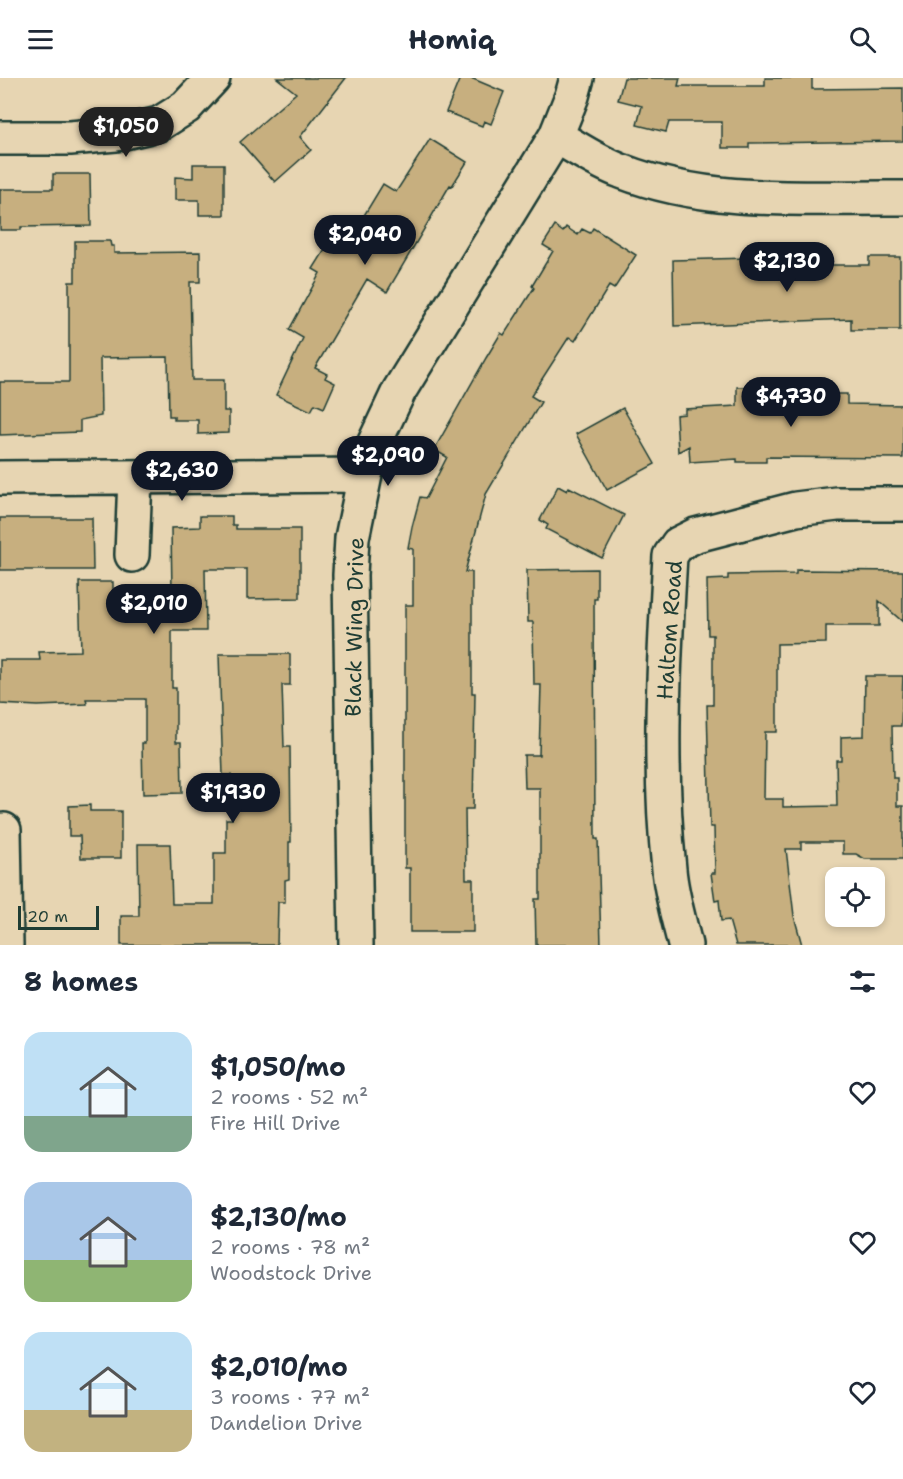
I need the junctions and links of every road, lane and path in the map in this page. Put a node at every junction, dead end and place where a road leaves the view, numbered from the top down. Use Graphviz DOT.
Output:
graph roads {
  1 [pos="213,78"];
  2 [pos="577,78"];
  3 [pos="556,136"];
  4 [pos="0,138"];
  5 [pos="903,198"];
  6 [pos="364,475"];
  7 [pos="135,477"];
  8 [pos="0,478"];
  9 [pos="903,504"];
  10 [pos="132,555"];
  11 [pos="4,830"];
  12 [pos="6,945"];
  13 [pos="356,945"];
  14 [pos="684,945"];
  1 -- 4 [label="street"];
  2 -- 3 [label="street, Black Wing Drive"];
  3 -- 5 [label="street"];
  3 -- 6 [label="street, Black Wing Drive"];
  6 -- 7 [label="street"];
  6 -- 13 [label="street, Black Wing Drive"];
  7 -- 8 [label="street"];
  7 -- 10 [label="street"];
  9 -- 14 [label="street, Haltom Road"];
  11 -- 12 [label="street"];
}
